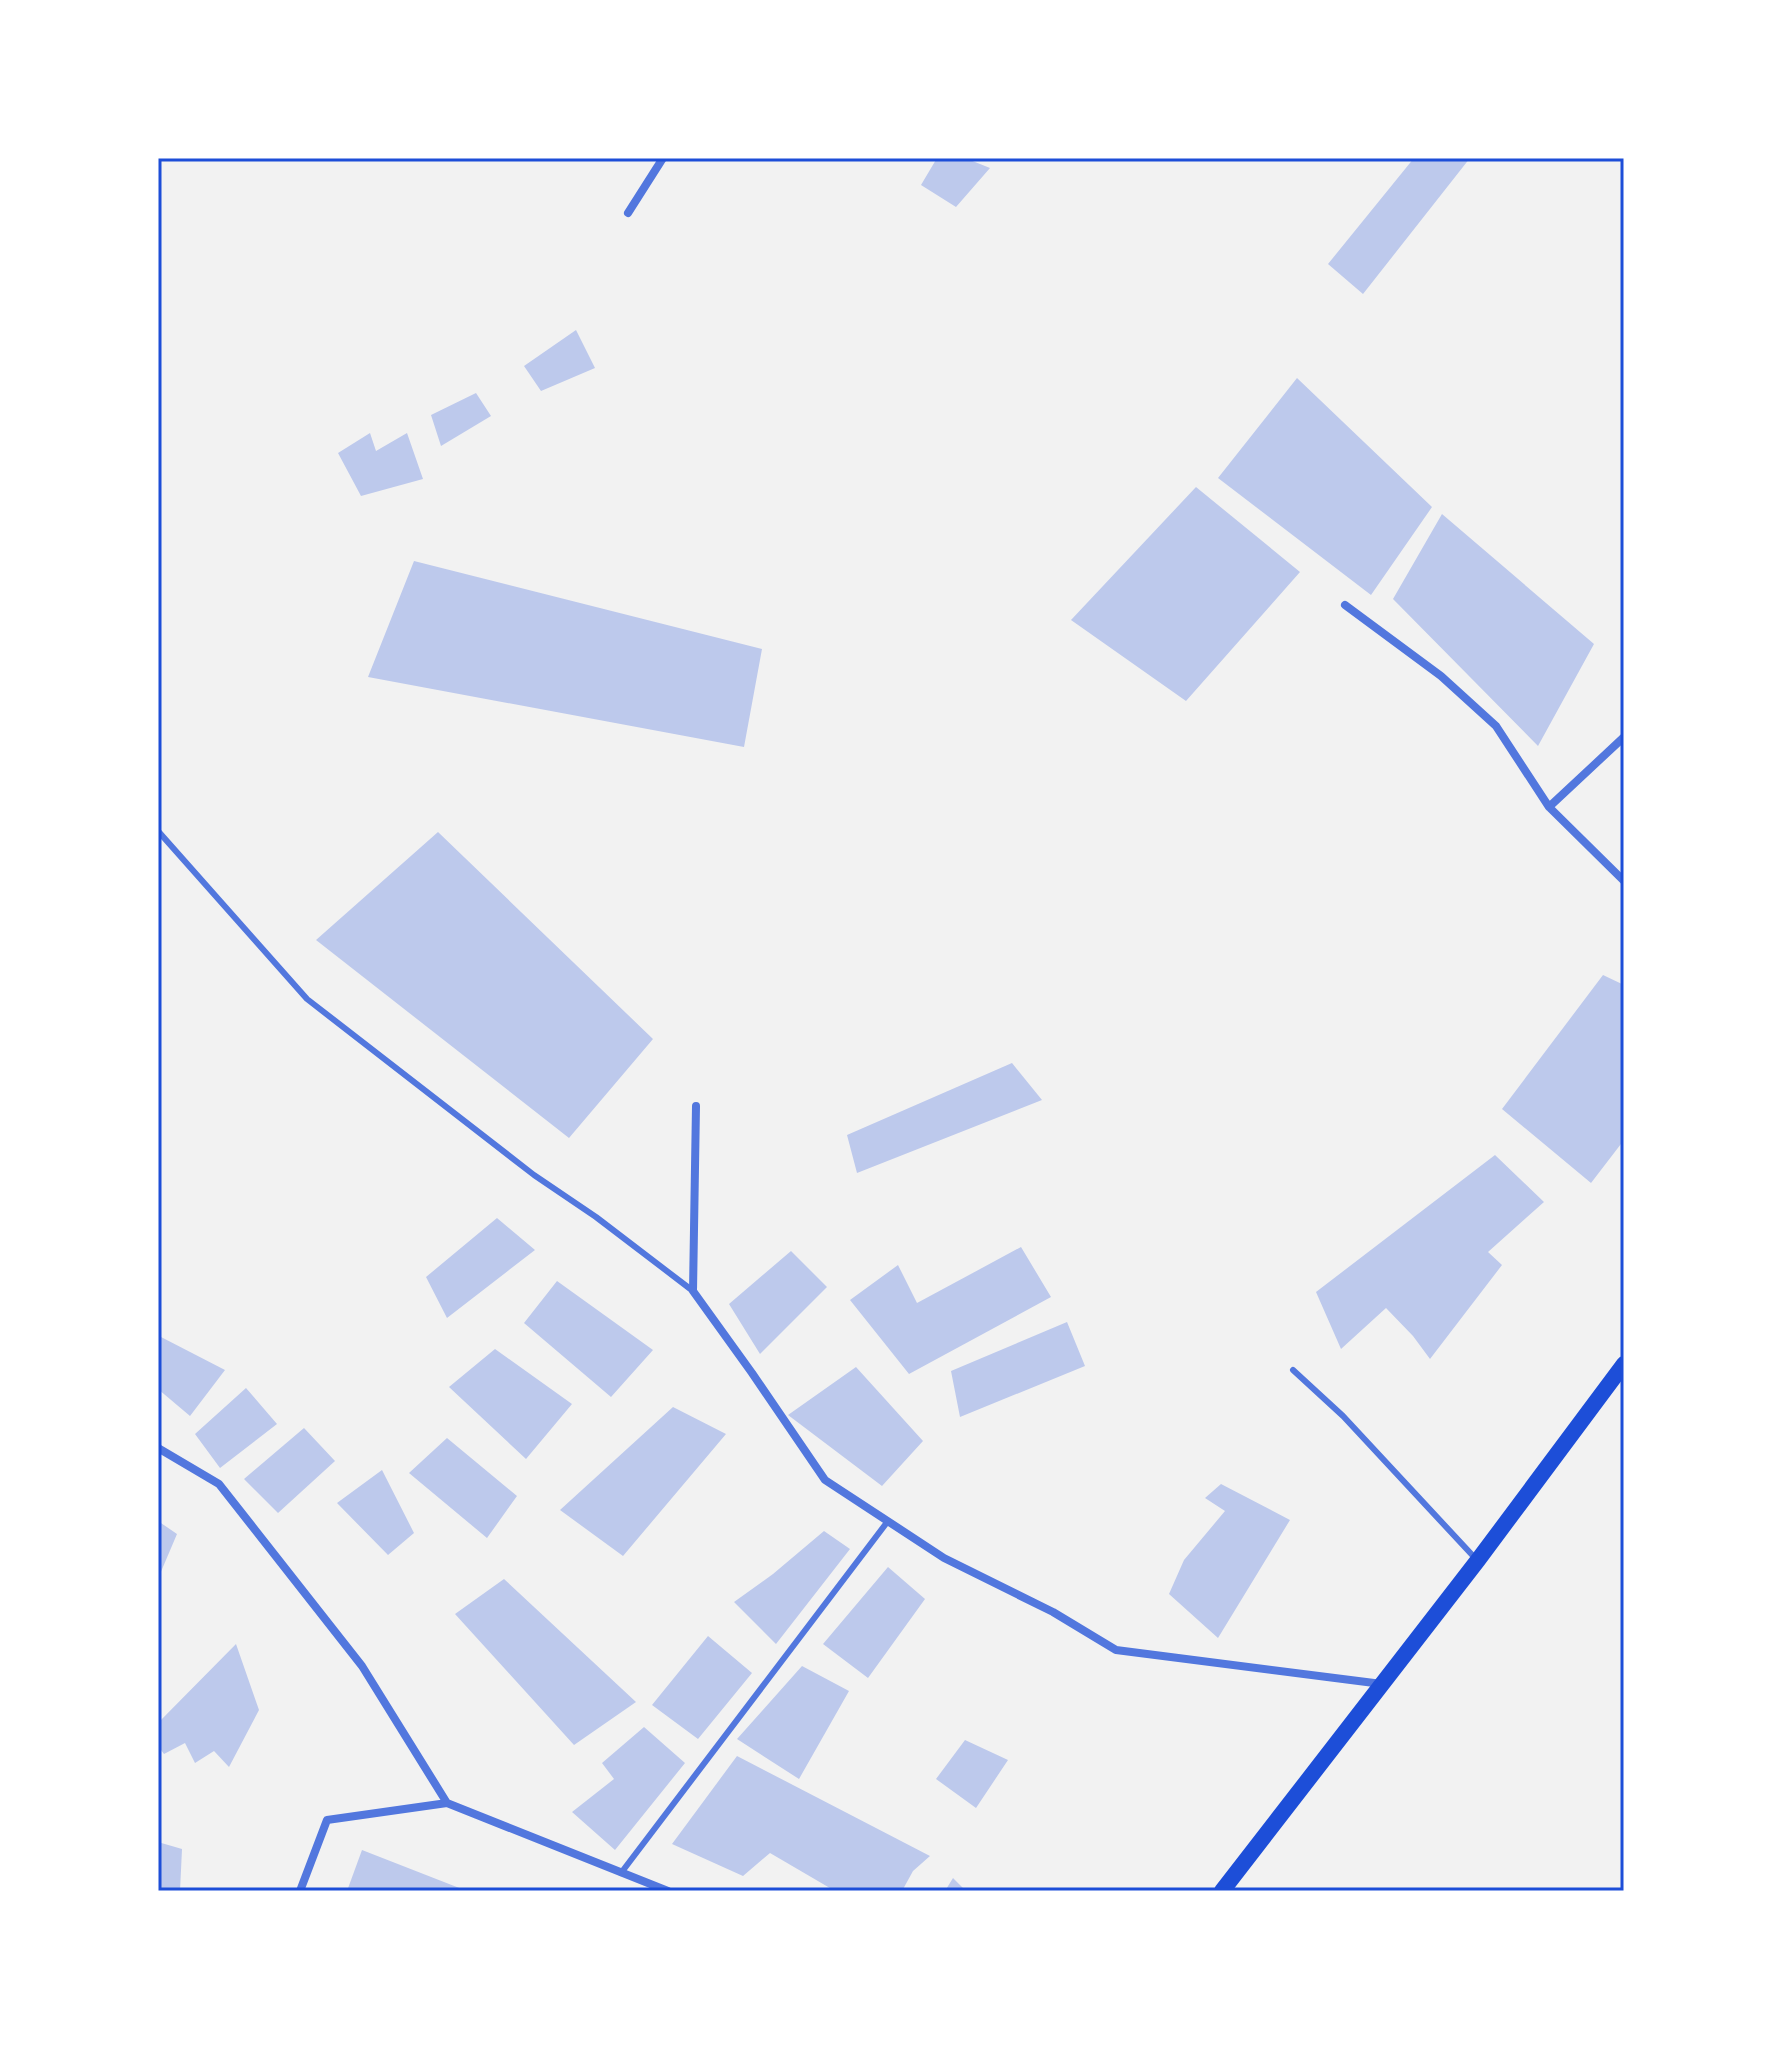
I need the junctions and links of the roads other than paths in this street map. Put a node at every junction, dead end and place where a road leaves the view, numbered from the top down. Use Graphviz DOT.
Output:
graph roads {
  1 [pos="663,158"];
  2 [pos="628,213"];
  3 [pos="1345,605"];
  4 [pos="1624,737"];
  5 [pos="1549,807"];
  6 [pos="158,831"];
  7 [pos="1624,881"];
  8 [pos="696,1106"];
  9 [pos="693,1291"];
  10 [pos="1624,1364"];
  11 [pos="1293,1370"];
  12 [pos="158,1448"];
  13 [pos="888,1521"];
  14 [pos="1478,1560"];
  15 [pos="1382,1684"];
  16 [pos="447,1803"];
  17 [pos="621,1873"];
  18 [pos="300,1891"];
  19 [pos="668,1891"];
  20 [pos="1222,1891"];
  1 -- 2 [label="street"];
  3 -- 5 [label="street"];
  4 -- 5 [label="street"];
  5 -- 7 [label="street"];
  6 -- 9 [label="lane"];
  8 -- 9 [label="street"];
  9 -- 13 [label="street"];
  10 -- 14 [label="main road"];
  11 -- 14 [label="lane"];
  12 -- 16 [label="street"];
  13 -- 15 [label="street"];
  13 -- 17 [label="lane"];
  14 -- 15 [label="main road"];
  15 -- 20 [label="main road"];
  16 -- 17 [label="street"];
  16 -- 18 [label="street"];
  17 -- 19 [label="street"];
}
